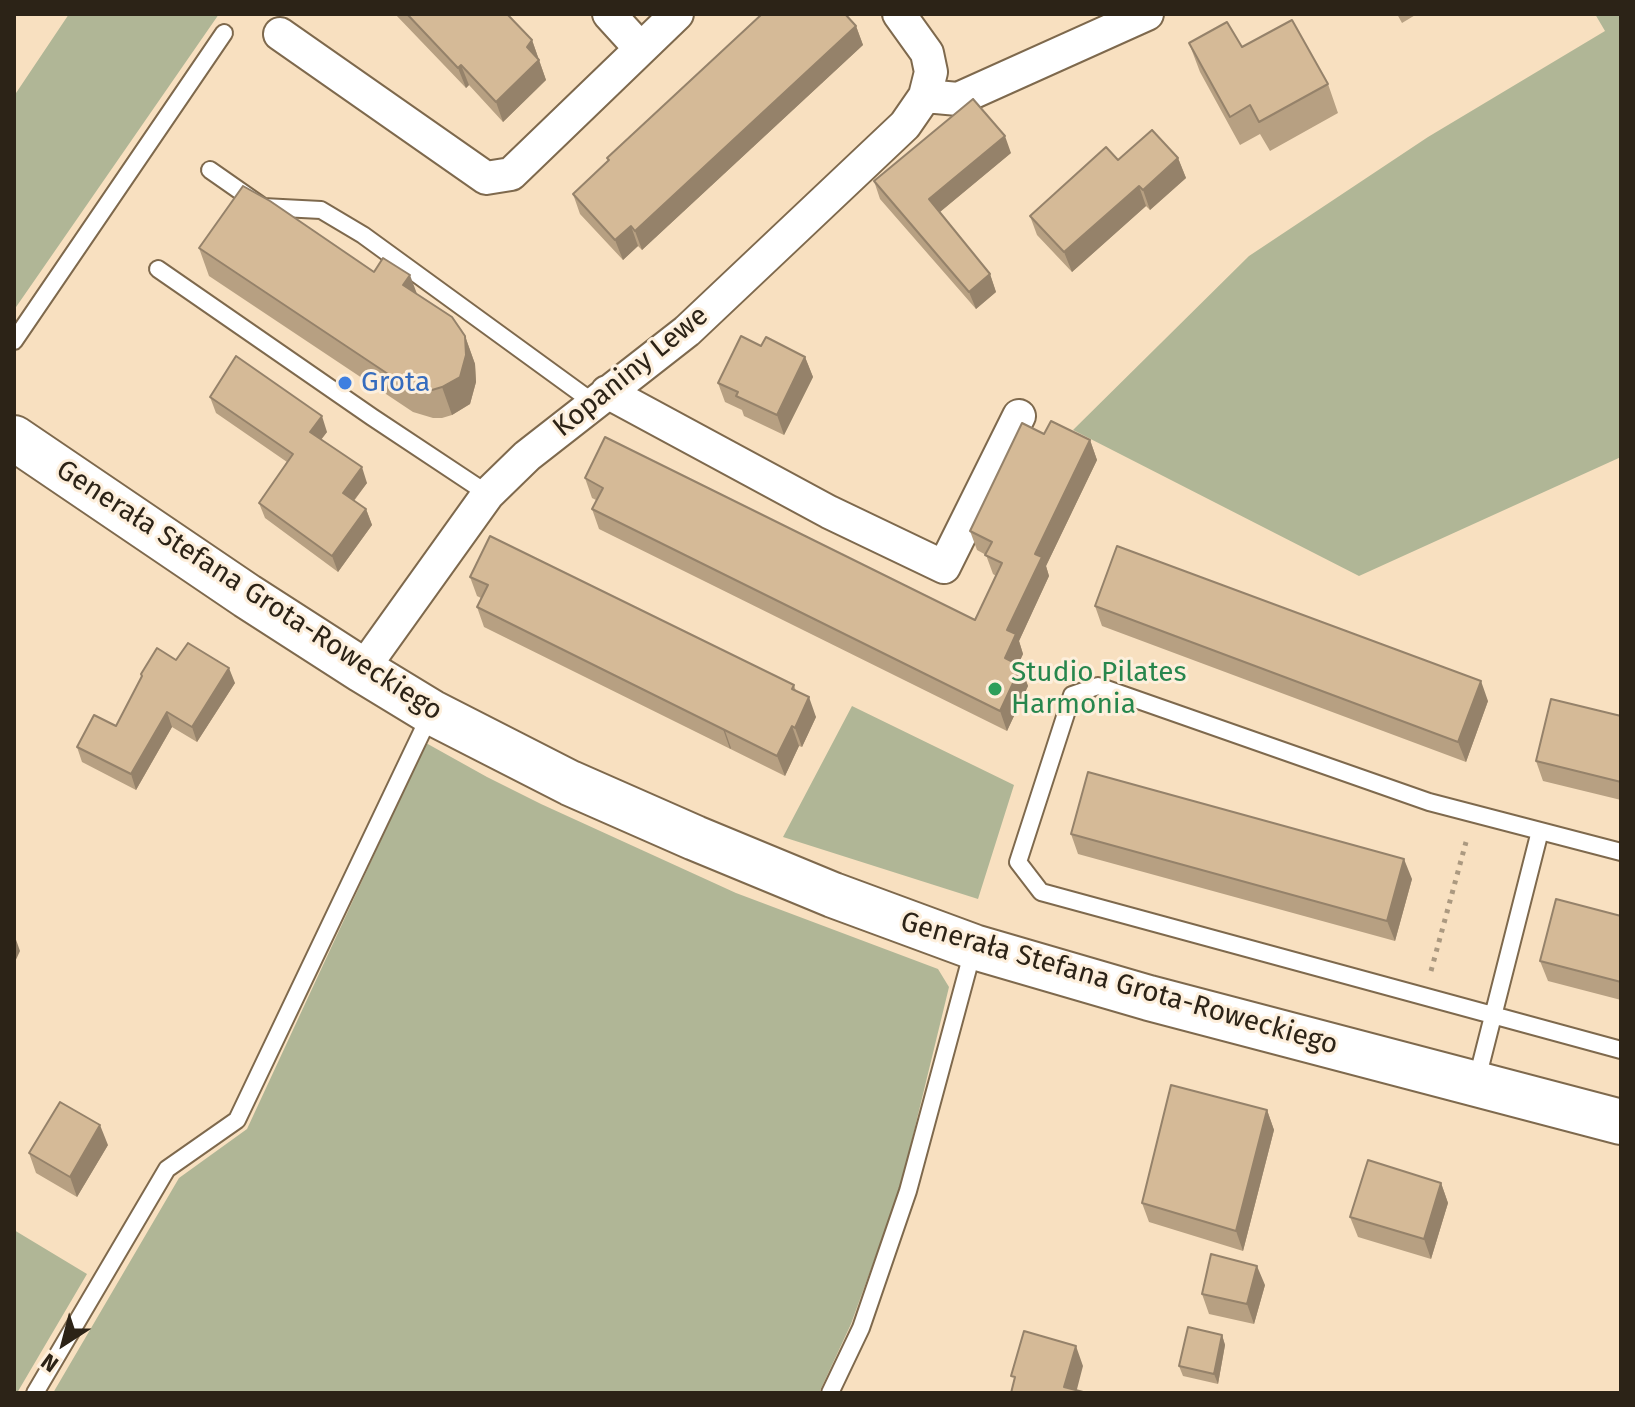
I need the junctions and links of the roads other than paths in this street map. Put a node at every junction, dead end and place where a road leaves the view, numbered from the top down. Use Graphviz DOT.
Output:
graph roads {
  1 [pos="609,14"];
  2 [pos="677,14"];
  3 [pos="899,14"];
  4 [pos="1147,14"];
  5 [pos="224,33"];
  6 [pos="280,34"];
  7 [pos="640,48"];
  8 [pos="925,96"];
  9 [pos="210,170"];
  10 [pos="158,269"];
  11 [pos="14,341"];
  12 [pos="601,398"];
  13 [pos="1019,416"];
  14 [pos="14,438"];
  15 [pos="488,494"];
  16 [pos="362,670"];
  17 [pos="431,712"];
  18 [pos="1540,831"];
  19 [pos="1621,852"];
  20 [pos="974,947"];
  21 [pos="1493,1016"];
  22 [pos="1621,1050"];
  23 [pos="1475,1085"];
  24 [pos="1621,1122"];
  25 [pos="35,1393"];
  26 [pos="830,1393"];
  1 -- 7 [label="street"];
  2 -- 7 [label="street"];
  3 -- 8 [label="street"];
  4 -- 8 [label="street"];
  5 -- 11 [label="lane"];
  6 -- 7 [label="street"];
  8 -- 12 [label="street, Kopaniny Lewe"];
  9 -- 12 [label="lane"];
  10 -- 15 [label="lane"];
  12 -- 13 [label="street"];
  12 -- 15 [label="street, Kopaniny Lewe"];
  14 -- 16 [label="street, Generała Stefana Grota-Roweckiego"];
  15 -- 16 [label="street, Kopaniny Lewe"];
  16 -- 17 [label="street, Generała Stefana Grota-Roweckiego"];
  17 -- 20 [label="street, Generała Stefana Grota-Roweckiego"];
  17 -- 25 [label="lane"];
  18 -- 19 [label="lane"];
  18 -- 21 [label="lane"];
  18 -- 21 [label="lane"];
  20 -- 23 [label="street, Generała Stefana Grota-Roweckiego"];
  20 -- 26 [label="lane"];
  21 -- 22 [label="lane"];
  21 -- 23 [label="lane"];
  23 -- 24 [label="street, Generała Stefana Grota-Roweckiego"];
}
